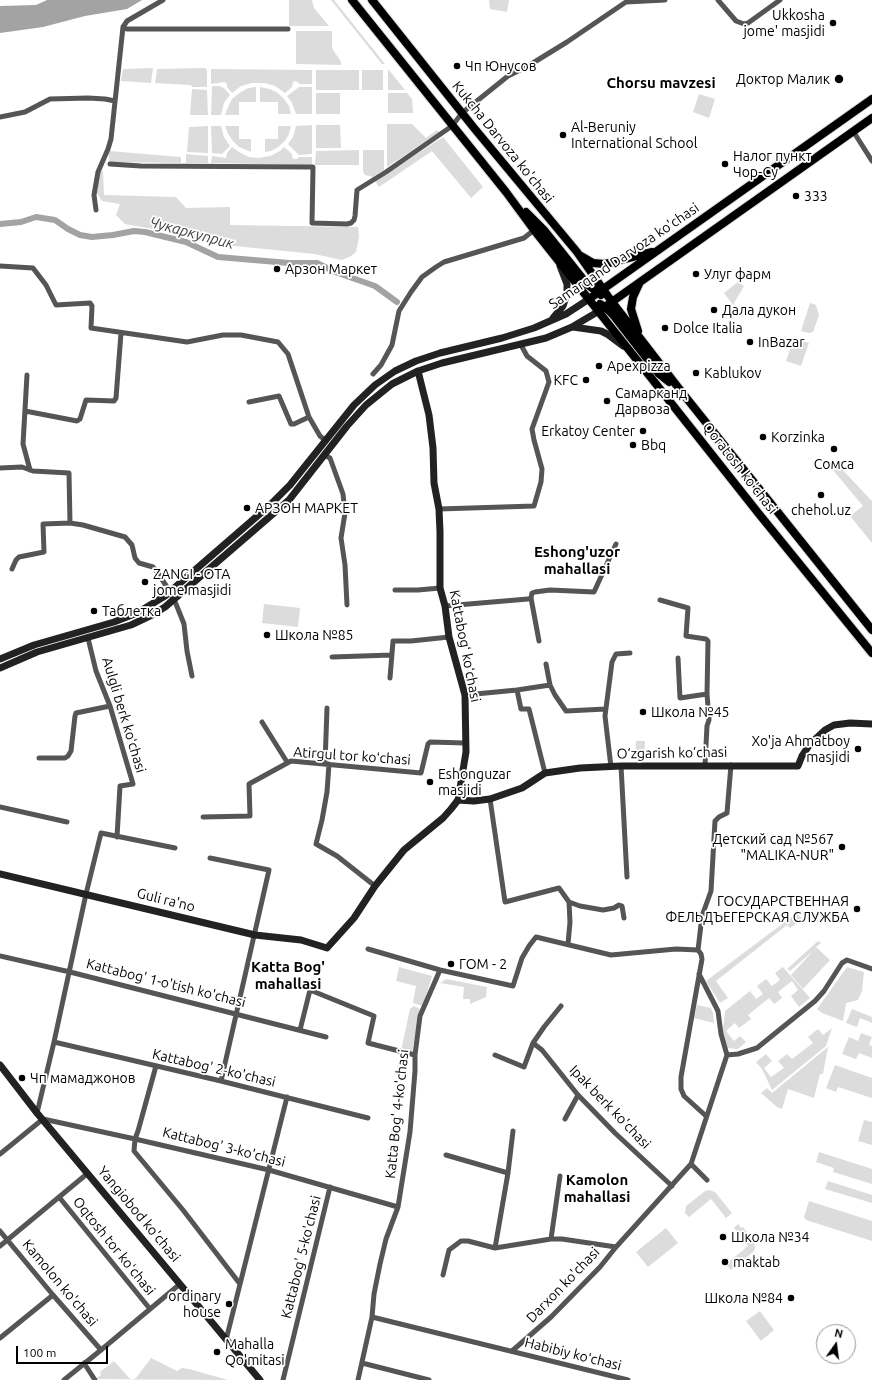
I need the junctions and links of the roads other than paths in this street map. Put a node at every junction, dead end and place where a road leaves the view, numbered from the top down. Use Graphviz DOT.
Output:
graph roads {
  1 [pos="163,0"];
  2 [pos="352,0"];
  3 [pos="372,0"];
  4 [pos="666,0"];
  5 [pos="718,0"];
  6 [pos="780,0"];
  7 [pos="127,29"];
  8 [pos="288,29"];
  9 [pos="872,99"];
  10 [pos="115,101"];
  11 [pos="462,113"];
  12 [pos="0,117"];
  13 [pos="872,118"];
  14 [pos="452,126"];
  15 [pos="853,131"];
  16 [pos="872,160"];
  17 [pos="110,164"];
  18 [pos="506,192"];
  19 [pos="96,210"];
  20 [pos="534,230"];
  21 [pos="656,251"];
  22 [pos="577,252"];
  23 [pos="557,258"];
  24 [pos="0,266"];
  25 [pos="640,282"];
  26 [pos="600,291"];
  27 [pos="589,299"];
  28 [pos="605,307"];
  29 [pos="546,324"];
  30 [pos="572,327"];
  31 [pos="121,333"];
  32 [pos="502,338"];
  33 [pos="643,343"];
  34 [pos="521,345"];
  35 [pos="504,349"];
  36 [pos="631,352"];
  37 [pos="418,371"];
  38 [pos="373,374"];
  39 [pos="27,375"];
  40 [pos="684,395"];
  41 [pos="249,402"];
  42 [pos="25,411"];
  43 [pos="308,417"];
  44 [pos="325,440"];
  45 [pos="324,455"];
  46 [pos="0,468"];
  47 [pos="30,470"];
  48 [pos="439,509"];
  49 [pos="261,513"];
  50 [pos="266,520"];
  51 [pos="70,523"];
  52 [pos="616,544"];
  53 [pos="12,570"];
  54 [pos="440,588"];
  55 [pos="395,590"];
  56 [pos="170,592"];
  57 [pos="531,598"];
  58 [pos="174,600"];
  59 [pos="660,600"];
  60 [pos="347,605"];
  61 [pos="445,606"];
  62 [pos="872,630"];
  63 [pos="449,637"];
  64 [pos="88,638"];
  65 [pos="539,641"];
  66 [pos="630,653"];
  67 [pos="872,653"];
  68 [pos="392,655"];
  69 [pos="332,657"];
  70 [pos="678,658"];
  71 [pos="0,659"];
  72 [pos="546,664"];
  73 [pos="0,668"];
  74 [pos="192,676"];
  75 [pos="390,678"];
  76 [pos="550,685"];
  77 [pos="517,690"];
  78 [pos="707,694"];
  79 [pos="465,695"];
  80 [pos="110,706"];
  81 [pos="327,708"];
  82 [pos="606,709"];
  83 [pos="262,722"];
  84 [pos="872,724"];
  85 [pos="465,743"];
  86 [pos="39,758"];
  87 [pos="287,762"];
  88 [pos="327,764"];
  89 [pos="705,765"];
  90 [pos="731,765"];
  91 [pos="621,766"];
  92 [pos="610,767"];
  93 [pos="545,773"];
  94 [pos="490,799"];
  95 [pos="458,800"];
  96 [pos="0,807"];
  97 [pos="203,817"];
  98 [pos="67,822"];
  99 [pos="117,837"];
  100 [pos="175,848"];
  101 [pos="210,858"];
  102 [pos="0,874"];
  103 [pos="626,877"];
  104 [pos="375,886"];
  105 [pos="86,894"];
  106 [pos="570,902"];
  107 [pos="624,918"];
  108 [pos="254,935"];
  109 [pos="568,944"];
  110 [pos="368,949"];
  111 [pos="698,950"];
  112 [pos="0,956"];
  113 [pos="872,969"];
  114 [pos="440,970"];
  115 [pos="70,972"];
  116 [pos="700,974"];
  117 [pos="561,1006"];
  118 [pos="237,1013"];
  119 [pos="300,1030"];
  120 [pos="326,1037"];
  121 [pos="54,1042"];
  122 [pos="533,1043"];
  123 [pos="415,1055"];
  124 [pos="495,1055"];
  125 [pos="727,1055"];
  126 [pos="0,1064"];
  127 [pos="156,1066"];
  128 [pos="221,1081"];
  129 [pos="578,1095"];
  130 [pos="287,1098"];
  131 [pos="37,1113"];
  132 [pos="706,1116"];
  133 [pos="368,1118"];
  134 [pos="43,1119"];
  135 [pos="565,1119"];
  136 [pos="513,1131"];
  137 [pos="135,1138"];
  138 [pos="0,1154"];
  139 [pos="446,1154"];
  140 [pos="691,1164"];
  141 [pos="269,1170"];
  142 [pos="88,1173"];
  143 [pos="508,1173"];
  144 [pos="560,1176"];
  145 [pos="707,1180"];
  146 [pos="330,1186"];
  147 [pos="672,1186"];
  148 [pos="59,1197"];
  149 [pos="398,1207"];
  150 [pos="0,1231"];
  151 [pos="552,1239"];
  152 [pos="8,1240"];
  153 [pos="0,1246"];
  154 [pos="616,1247"];
  155 [pos="495,1248"];
  156 [pos="443,1275"];
  157 [pos="180,1284"];
  158 [pos="240,1284"];
  159 [pos="52,1295"];
  160 [pos="150,1309"];
  161 [pos="372,1317"];
  162 [pos="0,1338"];
  163 [pos="226,1340"];
  164 [pos="101,1350"];
  165 [pos="512,1351"];
  166 [pos="84,1363"];
  167 [pos="362,1363"];
  168 [pos="64,1380"];
  169 [pos="95,1380"];
  170 [pos="260,1380"];
  171 [pos="283,1380"];
  172 [pos="358,1380"];
  173 [pos="429,1380"];
  174 [pos="628,1380"];
  1 -- 10 [label="street"];
  2 -- 14 [label="main road, Kukcha Darvoza ko'chasi"];
  3 -- 11 [label="main road, Kukcha Darvoza ko'chasi"];
  4 -- 11 [label="street"];
  5 -- 6 [label="street"];
  7 -- 8 [label="street"];
  9 -- 21 [label="main road, Samarqand Darvoza ko'chasi"];
  10 -- 12 [label="street"];
  10 -- 19 [label="street"];
  11 -- 14 [label="street"];
  11 -- 22 [label="main road, Kukcha Darvoza ko'chasi"];
  13 -- 15 [label="main road, Samarqand Darvoza ko'chasi"];
  14 -- 17 [label="street"];
  14 -- 18 [label="main road, Kukcha Darvoza ko'chasi"];
  15 -- 16 [label="street"];
  15 -- 25 [label="main road, Samarqand Darvoza ko'chasi"];
  18 -- 20 [label="main road, Kukcha Darvoza ko'chasi"];
  18 -- 26 [label="main road"];
  20 -- 23 [label="main road, Kukcha Darvoza ko'chasi"];
  20 -- 38 [label="street"];
  21 -- 22 [label="main road"];
  21 -- 26 [label="main road, Samarqand Darvoza ko'chasi"];
  22 -- 26 [label="main road, Kukcha Darvoza ko'chasi"];
  23 -- 27 [label="main road, Kukcha Darvoza ko'chasi"];
  23 -- 29 [label="street"];
  24 -- 31 [label="street"];
  25 -- 28 [label="main road, Samarqand Darvoza ko'chasi"];
  25 -- 33 [label="main road"];
  26 -- 27 [label="main road, Samarqand Darvoza ko'chasi"];
  26 -- 28 [label="main road, Kukcha Darvoza ko'chasi"];
  27 -- 28 [label="main road, Qoratosh ko'chasi"];
  27 -- 29 [label="street, Samarqand Darvoza ko'chasi"];
  28 -- 30 [label="street, Samarqand Darvoza ko'chasi"];
  28 -- 33 [label="main road, Qoratosh ko'chasi"];
  28 -- 36 [label="main road, Qoratosh ko'chasi"];
  28 -- 40 [label="main road"];
  29 -- 32 [label="street, Samarqand Darvoza ko'chasi"];
  30 -- 34 [label="street, Samarqand Darvoza ko'chasi"];
  30 -- 36 [label="street"];
  31 -- 42 [label="street"];
  31 -- 43 [label="street"];
  32 -- 35 [label="street"];
  32 -- 44 [label="street, Samarqand Darvoza ko'chasi"];
  33 -- 40 [label="main road, Qoratosh ko'chasi"];
  34 -- 35 [label="street, Samarqand Darvoza ko'chasi"];
  34 -- 48 [label="street"];
  35 -- 37 [label="street, Samarqand Darvoza ko'chasi"];
  36 -- 67 [label="main road, Qoratosh ko'chasi"];
  37 -- 45 [label="street, Samarqand Darvoza ko'chasi"];
  37 -- 48 [label="street, Kattabogʻ koʻchasi"];
  39 -- 42 [label="street"];
  40 -- 62 [label="main road, Qoratosh ko'chasi"];
  41 -- 43 [label="street"];
  42 -- 47 [label="street"];
  43 -- 44 [label="street"];
  44 -- 49 [label="street, Samarqand Darvoza ko'chasi"];
  45 -- 50 [label="street, Samarqand Darvoza ko'chasi"];
  45 -- 60 [label="street"];
  46 -- 47 [label="street"];
  47 -- 51 [label="street"];
  48 -- 54 [label="street, Kattabogʻ koʻchasi"];
  49 -- 50 [label="street"];
  49 -- 56 [label="street, Samarqand Darvoza ko'chasi"];
  50 -- 58 [label="street, Samarqand Darvoza ko'chasi"];
  51 -- 53 [label="street"];
  51 -- 56 [label="street"];
  52 -- 57 [label="street"];
  54 -- 55 [label="street"];
  54 -- 61 [label="street, Kattabogʻ koʻchasi"];
  56 -- 58 [label="street"];
  56 -- 71 [label="street, Samarqand Darvoza ko'chasi"];
  57 -- 61 [label="street"];
  57 -- 65 [label="street"];
  58 -- 64 [label="street, Samarqand Darvoza ko'chasi"];
  58 -- 74 [label="street"];
  59 -- 78 [label="street"];
  61 -- 63 [label="street, Kattabogʻ koʻchasi"];
  63 -- 68 [label="street"];
  63 -- 79 [label="street, Kattabogʻ koʻchasi"];
  64 -- 73 [label="street, Samarqand Darvoza ko'chasi"];
  64 -- 80 [label="street, Aulgli berk koʻchasi"];
  66 -- 82 [label="street"];
  68 -- 69 [label="street"];
  68 -- 75 [label="street"];
  70 -- 78 [label="street"];
  72 -- 76 [label="street"];
  76 -- 77 [label="street"];
  76 -- 82 [label="street"];
  77 -- 79 [label="street"];
  77 -- 93 [label="street"];
  78 -- 89 [label="street"];
  79 -- 85 [label="street, Kattabogʻ koʻchasi"];
  80 -- 86 [label="street"];
  80 -- 99 [label="street, Aulgli berk koʻchasi"];
  81 -- 88 [label="street"];
  82 -- 92 [label="street"];
  83 -- 87 [label="street"];
  84 -- 90 [label="street, O‘zgarish ko‘chasi"];
  85 -- 88 [label="street, Atirgul tor koʻchasi"];
  85 -- 95 [label="street, Kattabogʻ koʻchasi"];
  87 -- 88 [label="street, Atirgul tor koʻchasi"];
  87 -- 97 [label="street, Atirgul tor koʻchasi"];
  88 -- 104 [label="street"];
  89 -- 90 [label="street, O‘zgarish ko‘chasi"];
  89 -- 91 [label="street, O‘zgarish ko‘chasi"];
  90 -- 111 [label="street"];
  91 -- 92 [label="street, O‘zgarish ko‘chasi"];
  91 -- 103 [label="street"];
  92 -- 93 [label="street, O‘zgarish ko‘chasi"];
  93 -- 94 [label="street, O‘zgarish ko‘chasi"];
  94 -- 95 [label="street, O‘zgarish ko‘chasi"];
  94 -- 106 [label="street"];
  95 -- 104 [label="street"];
  96 -- 98 [label="street"];
  99 -- 100 [label="street"];
  99 -- 105 [label="street"];
  101 -- 108 [label="street"];
  102 -- 105 [label="street, Guli ra'no"];
  104 -- 108 [label="street, Guli ra'no"];
  105 -- 108 [label="street, Guli ra'no"];
  105 -- 115 [label="street"];
  106 -- 107 [label="street"];
  106 -- 109 [label="street"];
  108 -- 118 [label="street"];
  109 -- 111 [label="street"];
  109 -- 114 [label="street"];
  110 -- 114 [label="street"];
  111 -- 116 [label="street"];
  112 -- 115 [label="street, Kattabog' 1-o'tish ko'chasi"];
  113 -- 125 [label="street"];
  114 -- 123 [label="street, Katta Bog' 4-ko'chasi"];
  115 -- 118 [label="street, Kattabog' 1-o'tish ko'chasi"];
  115 -- 121 [label="street"];
  116 -- 125 [label="street"];
  116 -- 132 [label="street"];
  117 -- 122 [label="street"];
  118 -- 119 [label="street, Kattabog' 1-o'tish ko'chasi"];
  118 -- 128 [label="street"];
  119 -- 120 [label="street, Kattabog' 1-o'tish ko'chasi"];
  119 -- 123 [label="street"];
  121 -- 127 [label="street, Kattabog' 2-ko'chasi"];
  121 -- 131 [label="street"];
  122 -- 124 [label="street"];
  122 -- 129 [label="street, Ipak berk ko'chasi"];
  123 -- 149 [label="street, Katta Bog' 4-ko'chasi"];
  125 -- 132 [label="street, Darxon ko'chasi"];
  126 -- 131 [label="street, Yangiobod ko'chasi"];
  127 -- 128 [label="street, Kattabog' 2-ko'chasi"];
  127 -- 137 [label="street"];
  128 -- 130 [label="street, Kattabog' 2-ko'chasi"];
  129 -- 135 [label="street"];
  129 -- 147 [label="street, Ipak berk ko'chasi"];
  130 -- 133 [label="street, Kattabog' 2-ko'chasi"];
  130 -- 141 [label="street"];
  131 -- 134 [label="street, Yangiobod ko'chasi"];
  132 -- 140 [label="street, Darxon ko'chasi"];
  134 -- 137 [label="street, Kattabog' 3-ko'chasi"];
  134 -- 138 [label="street"];
  134 -- 142 [label="street, Yangiobod ko'chasi"];
  136 -- 143 [label="street"];
  137 -- 141 [label="street, Kattabog' 3-ko'chasi"];
  137 -- 158 [label="street"];
  139 -- 143 [label="street"];
  140 -- 145 [label="street"];
  140 -- 147 [label="street, Darxon ko'chasi"];
  141 -- 146 [label="street, Kattabog' 3-ko'chasi"];
  141 -- 158 [label="street"];
  142 -- 148 [label="street"];
  142 -- 157 [label="street, Yangiobod ko'chasi"];
  143 -- 155 [label="street"];
  144 -- 151 [label="street"];
  146 -- 149 [label="street, Kattabog' 3-ko'chasi"];
  146 -- 171 [label="street, Kattabog' 5-ko'chasi"];
  147 -- 154 [label="street, Darxon ko'chasi"];
  148 -- 152 [label="street"];
  148 -- 160 [label="street, Oqtosh tor koʻchasi"];
  149 -- 161 [label="street, Katta Bog' 4-ko'chasi"];
  150 -- 152 [label="street, Kamolon ko'chasi"];
  151 -- 154 [label="street"];
  151 -- 155 [label="street"];
  152 -- 153 [label="street"];
  152 -- 159 [label="street, Kamolon ko'chasi"];
  154 -- 165 [label="street, Darxon ko'chasi"];
  155 -- 156 [label="street"];
  157 -- 160 [label="street"];
  157 -- 163 [label="street, Yangiobod ko'chasi"];
  158 -- 163 [label="street"];
  159 -- 162 [label="street"];
  159 -- 164 [label="street, Kamolon ko'chasi"];
  160 -- 164 [label="street"];
  161 -- 165 [label="street"];
  161 -- 167 [label="street, Katta Bog' 4-ko'chasi"];
  163 -- 170 [label="street, Yangiobod ko'chasi"];
  164 -- 166 [label="street"];
  165 -- 174 [label="street, Habibiy koʻchasi"];
  166 -- 168 [label="street"];
  166 -- 169 [label="street"];
  167 -- 172 [label="street, Katta Bog' 4-ko'chasi"];
  167 -- 173 [label="street"];
}
